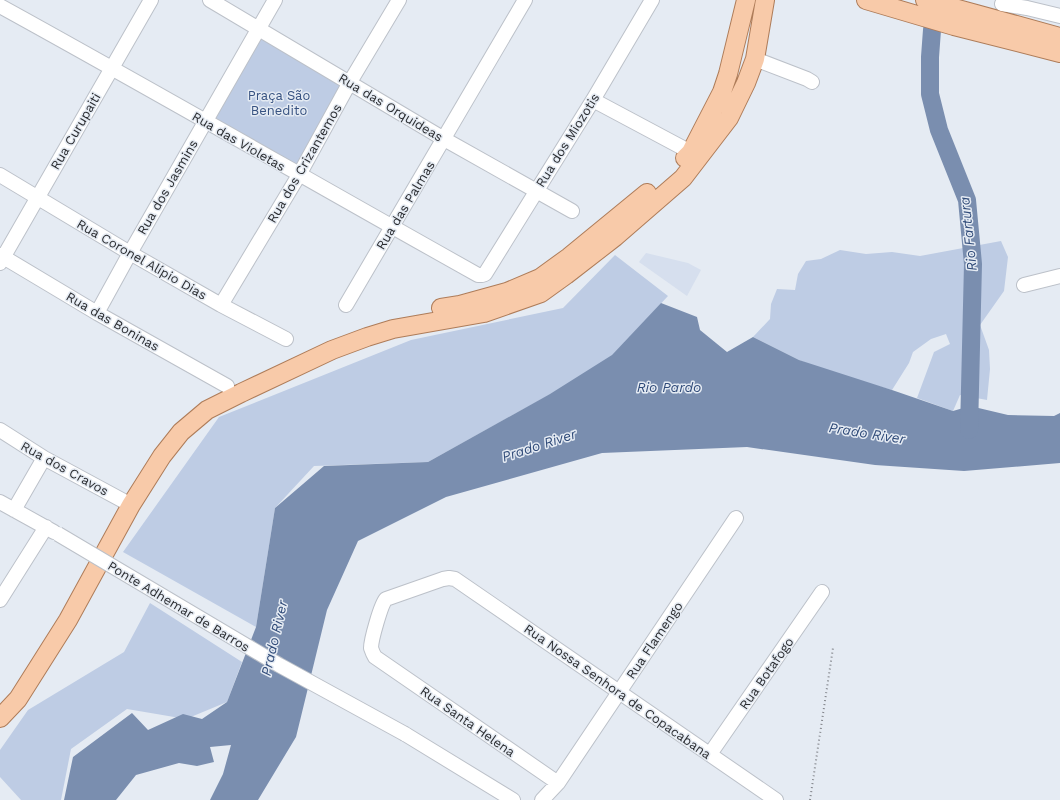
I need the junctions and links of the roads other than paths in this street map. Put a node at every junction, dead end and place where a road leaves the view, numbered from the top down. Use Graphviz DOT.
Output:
graph roads {
  1 [pos="151,0"];
  2 [pos="210,0"];
  3 [pos="276,0"];
  4 [pos="399,0"];
  5 [pos="525,0"];
  6 [pos="652,0"];
  7 [pos="746,0"];
  8 [pos="765,0"];
  9 [pos="866,0"];
  10 [pos="1002,4"];
  11 [pos="1028,4"];
  12 [pos="0,6"];
  13 [pos="921,8"];
  14 [pos="1060,16"];
  15 [pos="955,18"];
  16 [pos="1016,25"];
  17 [pos="258,30"];
  18 [pos="1052,35"];
  19 [pos="1060,53"];
  20 [pos="754,59"];
  21 [pos="112,67"];
  22 [pos="350,82"];
  23 [pos="812,82"];
  24 [pos="593,100"];
  25 [pos="205,122"];
  26 [pos="444,139"];
  27 [pos="696,155"];
  28 [pos="0,175"];
  29 [pos="299,175"];
  30 [pos="536,191"];
  31 [pos="37,197"];
  32 [pos="572,211"];
  33 [pos="392,227"];
  34 [pos="130,253"];
  35 [pos="1,258"];
  36 [pos="478,275"];
  37 [pos="1060,276"];
  38 [pos="1024,285"];
  39 [pos="221,305"];
  40 [pos="346,306"];
  41 [pos="97,313"];
  42 [pos="286,339"];
  43 [pos="227,386"];
  44 [pos="0,430"];
  45 [pos="44,458"];
  46 [pos="0,502"];
  47 [pos="127,503"];
  48 [pos="14,510"];
  49 [pos="736,518"];
  50 [pos="52,531"];
  51 [pos="460,583"];
  52 [pos="822,592"];
  53 [pos="0,600"];
  54 [pos="619,692"];
  55 [pos="0,704"];
  56 [pos="0,718"];
  57 [pos="710,754"];
  58 [pos="558,783"];
  59 [pos="513,800"];
  60 [pos="542,800"];
  61 [pos="776,800"];
  1 -- 21 [label="street, Rua Curupaiti"];
  2 -- 17 [label="street, Rua das Orquideas"];
  3 -- 17 [label="street, Rua dos Jasmins"];
  4 -- 22 [label="street, Rua dos Crizantemos"];
  5 -- 26 [label="street, Rua das Palmas"];
  6 -- 24 [label="street, Rua dos Miozotis"];
  7 -- 27 [label="main road"];
  8 -- 20 [label="main road"];
  9 -- 13 [label="main road"];
  10 -- 11 [label="street"];
  11 -- 14 [label="street"];
  11 -- 16 [label="street"];
  11 -- 18 [label="street"];
  12 -- 21 [label="street, Rua das Violetas"];
  13 -- 15 [label="main road"];
  15 -- 16 [label="main road"];
  15 -- 19 [label="main road"];
  16 -- 18 [label="main road"];
  17 -- 22 [label="street, Rua das Orquideas"];
  17 -- 25 [label="street, Rua dos Jasmins"];
  20 -- 23 [label="street"];
  20 -- 27 [label="main road"];
  21 -- 25 [label="street, Rua das Violetas"];
  21 -- 31 [label="street, Rua Curupaiti"];
  22 -- 26 [label="street, Rua das Orquideas"];
  22 -- 29 [label="street, Rua dos Crizantemos"];
  24 -- 27 [label="street"];
  24 -- 30 [label="street, Rua dos Miozotis"];
  25 -- 29 [label="street, Rua das Violetas"];
  25 -- 34 [label="street, Rua dos Jasmins"];
  26 -- 30 [label="street, Rua das Orquideas"];
  26 -- 33 [label="street, Rua das Palmas"];
  27 -- 43 [label="main road"];
  27 -- 47 [label="main road"];
  28 -- 31 [label="street, Rua Coronel Alípio Dias"];
  29 -- 33 [label="street, Rua das Violetas"];
  29 -- 39 [label="street, Rua dos Crizantemos"];
  30 -- 32 [label="street, Rua das Orquideas"];
  30 -- 36 [label="street, Rua dos Miozotis"];
  31 -- 34 [label="street, Rua Coronel Alípio Dias"];
  31 -- 35 [label="street, Rua Curupaiti"];
  33 -- 36 [label="street, Rua das Violetas"];
  33 -- 40 [label="street, Rua das Palmas"];
  34 -- 39 [label="street, Rua Coronel Alípio Dias"];
  34 -- 41 [label="street, Rua dos Jasmins"];
  35 -- 41 [label="street, Rua das Boninas"];
  37 -- 38 [label="street"];
  39 -- 42 [label="street, Rua Coronel Alípio Dias"];
  41 -- 43 [label="street, Rua das Boninas"];
  43 -- 47 [label="main road"];
  44 -- 45 [label="street, Rua dos Cravos"];
  45 -- 47 [label="street, Rua dos Cravos"];
  45 -- 48 [label="street"];
  46 -- 48 [label="street, Ponte Adhemar de Barros"];
  47 -- 55 [label="main road"];
  47 -- 56 [label="main road"];
  48 -- 50 [label="street, Ponte Adhemar de Barros"];
  49 -- 54 [label="street, Rua Flamengo"];
  50 -- 53 [label="street"];
  50 -- 59 [label="street, Ponte Adhemar de Barros, bridge"];
  51 -- 54 [label="street, Rua Nossa Senhora de Copacabana"];
  51 -- 58 [label="street, Rua Santa Helena"];
  52 -- 57 [label="street, Rua Botafogo"];
  54 -- 57 [label="street, Rua Nossa Senhora de Copacabana"];
  54 -- 58 [label="street, Rua Flamengo"];
  57 -- 61 [label="street, Rua Nossa Senhora de Copacabana"];
  58 -- 60 [label="street, Rua Flamengo"];
}
